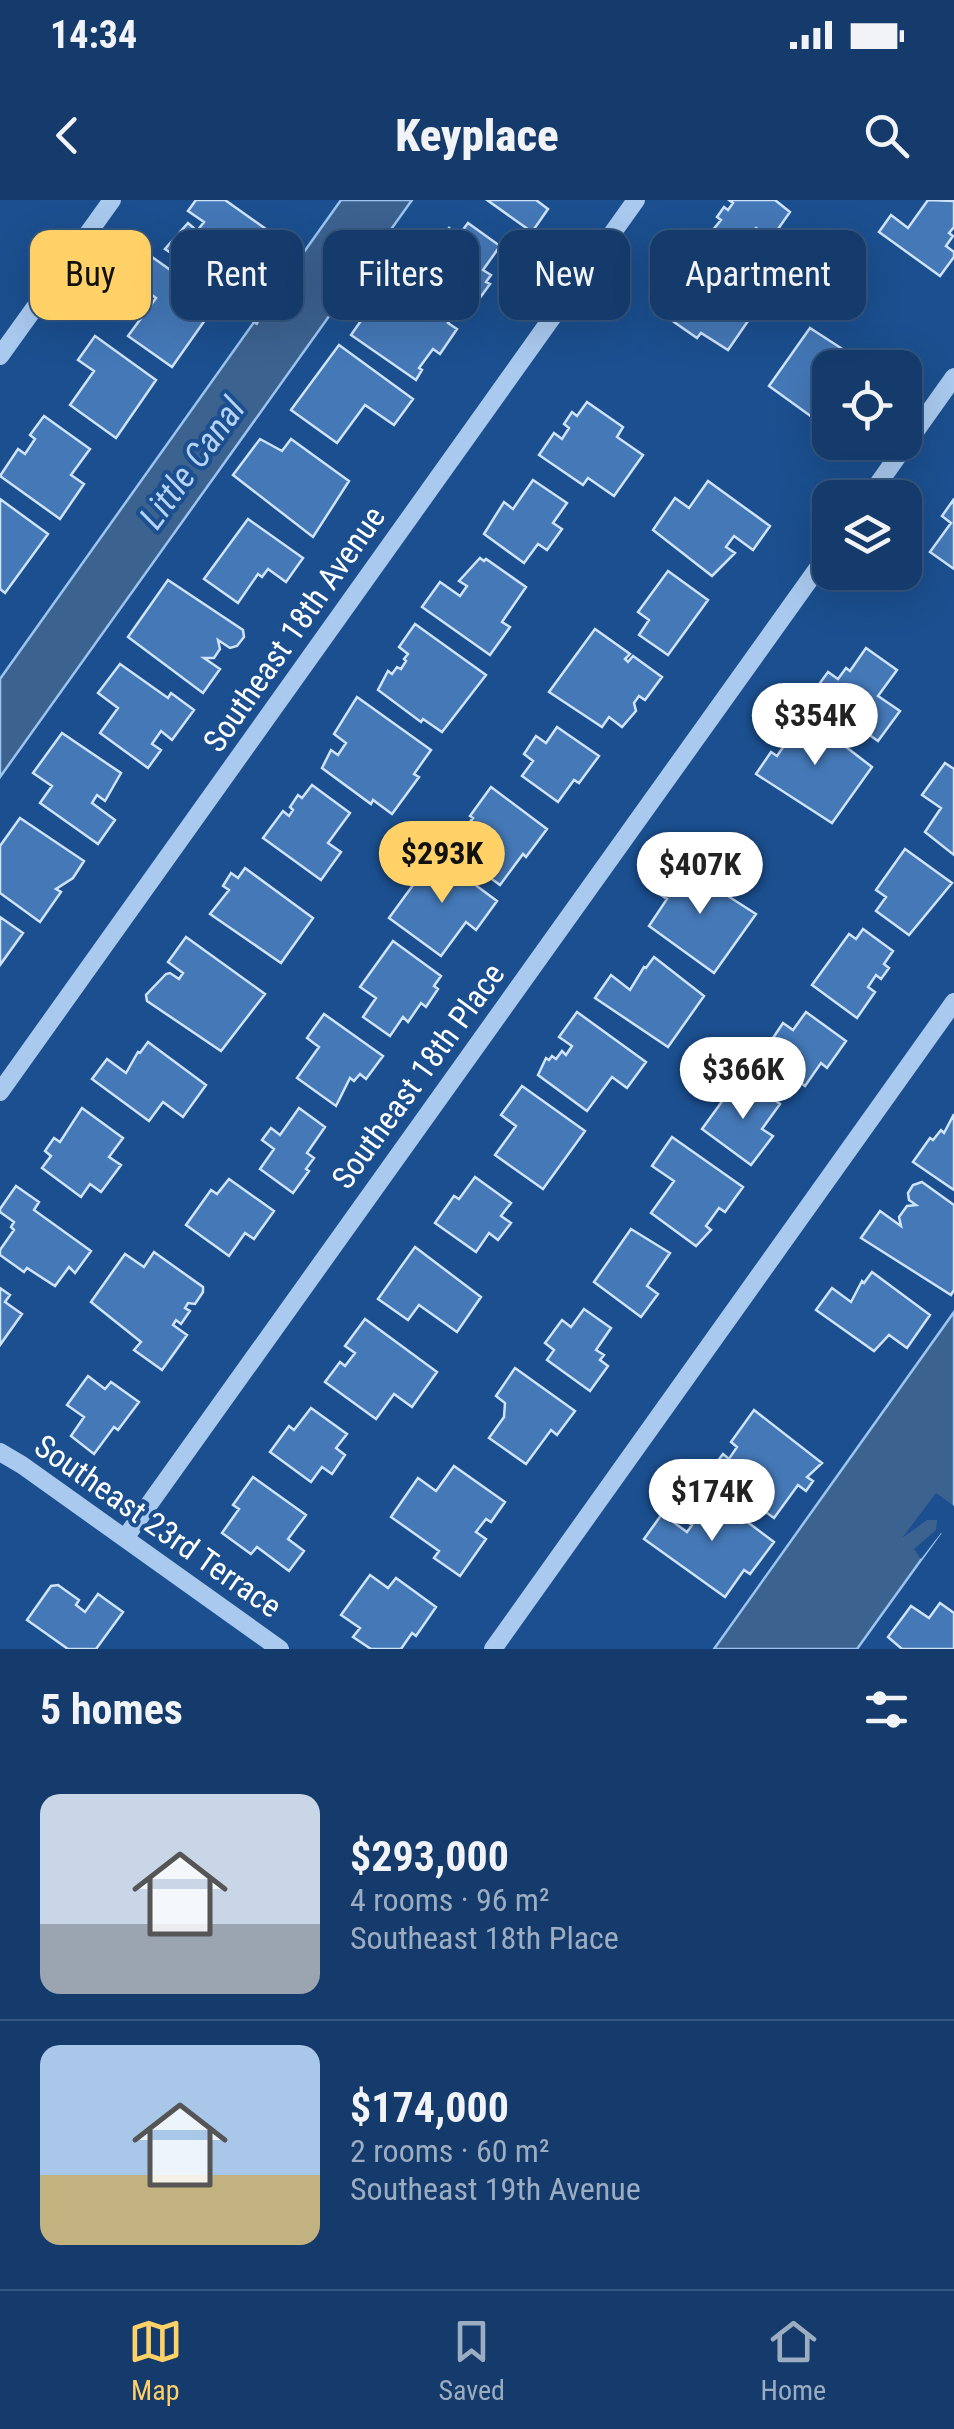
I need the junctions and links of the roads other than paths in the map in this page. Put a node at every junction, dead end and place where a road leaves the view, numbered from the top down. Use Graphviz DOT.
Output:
graph roads {
  1 [pos="112,200"];
  2 [pos="636,200"];
  3 [pos="0,356"];
  4 [pos="954,377"];
  5 [pos="881,480"];
  6 [pos="812,576"];
  7 [pos="954,1002"];
  8 [pos="0,1092"];
  9 [pos="0,1452"];
  10 [pos="125,1538"];
  11 [pos="280,1649"];
  12 [pos="492,1649"];
  1 -- 3 [label="street"];
  2 -- 8 [label="street, Southeast 18th Avenue"];
  4 -- 5 [label="street"];
  6 -- 10 [label="street, Southeast 18th Place"];
  7 -- 12 [label="street"];
  9 -- 10 [label="street, Southeast 23rd Terrace"];
  10 -- 11 [label="street, Southeast 23rd Terrace"];
}
